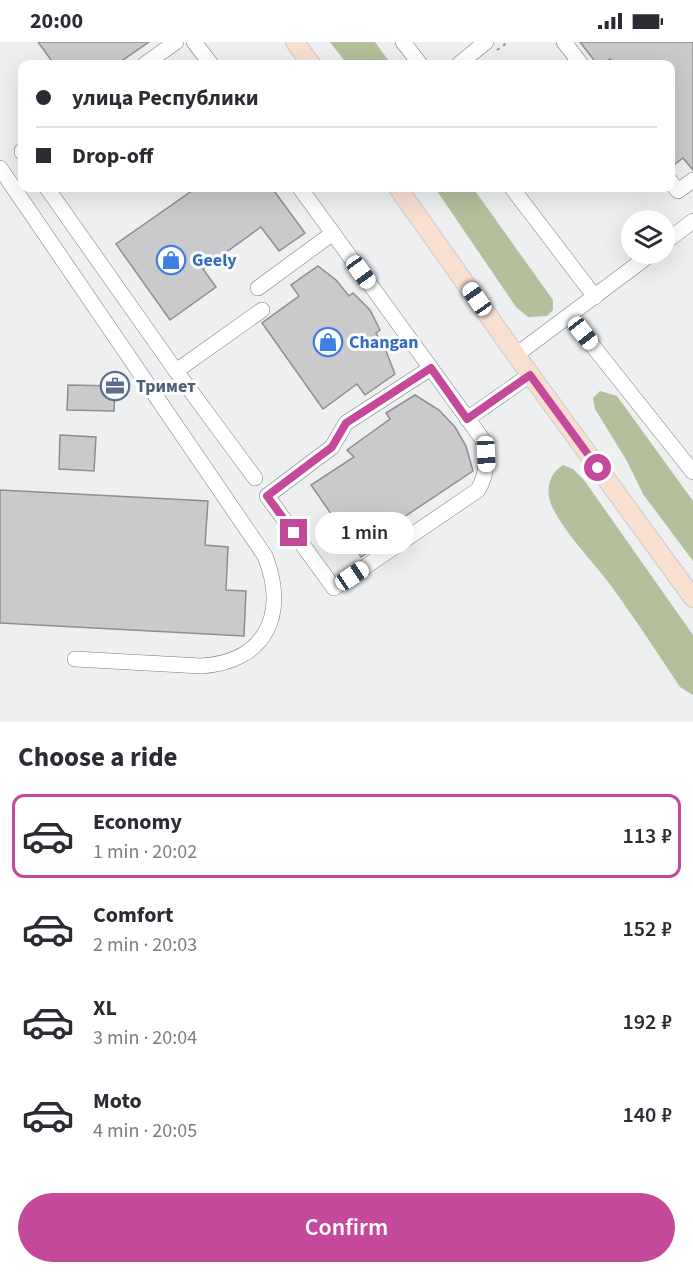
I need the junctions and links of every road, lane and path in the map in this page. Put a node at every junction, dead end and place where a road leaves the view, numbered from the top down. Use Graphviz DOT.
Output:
graph roads {
  1 [pos="176,42"];
  2 [pos="194,42"];
  3 [pos="295,42"];
  4 [pos="404,42"];
  5 [pos="486,42"];
  6 [pos="564,42"];
  7 [pos="151,60"];
  8 [pos="208,60"];
  9 [pos="308,60"];
  10 [pos="417,60"];
  11 [pos="464,60"];
  12 [pos="578,60"];
  13 [pos="0,168"];
  14 [pos="693,180"];
  15 [pos="675,187"];
  16 [pos="51,192"];
  17 [pos="303,192"];
  18 [pos="401,192"];
  19 [pos="515,192"];
  20 [pos="693,221"];
  21 [pos="333,233"];
  22 [pos="675,235"];
  23 [pos="638,264"];
  24 [pos="258,288"];
  25 [pos="595,297"];
  26 [pos="262,310"];
  27 [pos="569,315"];
  28 [pos="516,355"];
  29 [pos="431,368"];
  30 [pos="176,371"];
  31 [pos="530,375"];
  32 [pos="467,419"];
  33 [pos="693,472"];
  34 [pos="255,478"];
  35 [pos="693,598"];
  36 [pos="75,659"];
  1 -- 7 [label="lane"];
  2 -- 8 [label="lane"];
  3 -- 9 [label="main road"];
  4 -- 10 [label="lane"];
  5 -- 11 [label="lane"];
  6 -- 12 [label="lane"];
  13 -- 36 [label="lane"];
  14 -- 15 [label="lane"];
  16 -- 30 [label="lane"];
  17 -- 21 [label="lane"];
  18 -- 28 [label="main road"];
  19 -- 25 [label="lane"];
  20 -- 22 [label="lane"];
  21 -- 24 [label="lane"];
  21 -- 29 [label="lane"];
  23 -- 25 [label="lane"];
  25 -- 27 [label="lane"];
  26 -- 30 [label="lane"];
  27 -- 28 [label="lane"];
  27 -- 33 [label="lane"];
  28 -- 31 [label="main road"];
  29 -- 32 [label="lane"];
  29 -- 32 [label="lane"];
  30 -- 34 [label="lane"];
  31 -- 32 [label="lane"];
  31 -- 35 [label="main road"];
}
